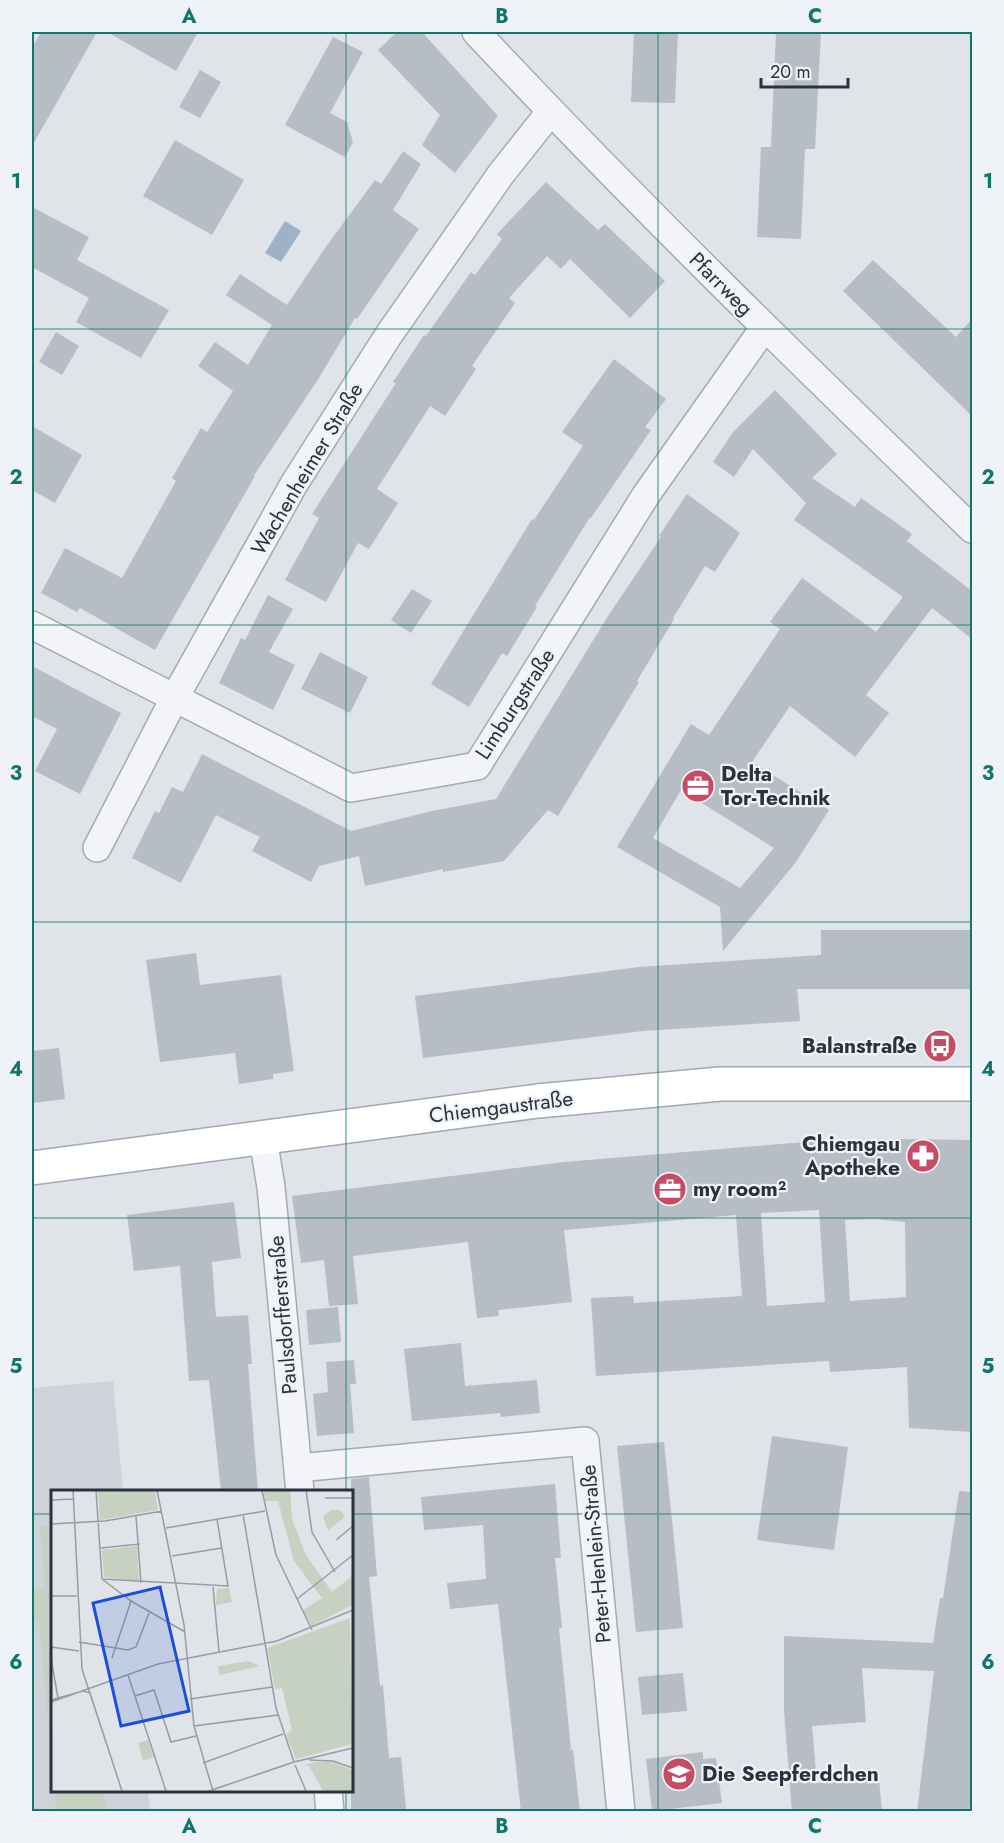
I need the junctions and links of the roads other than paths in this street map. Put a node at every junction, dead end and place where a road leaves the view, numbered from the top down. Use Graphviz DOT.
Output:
graph roads {
  1 [pos="476,32"];
  2 [pos="551,111"];
  3 [pos="764,328"];
  4 [pos="972,529"];
  5 [pos="32,625"];
  6 [pos="174,699"];
  7 [pos="97,848"];
  8 [pos="972,1084"];
  9 [pos="263,1138"];
  10 [pos="32,1168"];
  11 [pos="299,1480"];
  12 [pos="328,1792"];
  13 [pos="330,1812"];
  14 [pos="621,1812"];
  1 -- 2 [label="street, Pfarrweg"];
  2 -- 3 [label="street, Pfarrweg"];
  2 -- 6 [label="street, Wachenheimer Straße"];
  3 -- 4 [label="street, Pfarrweg"];
  3 -- 6 [label="street, Limburgstraße"];
  5 -- 6 [label="street, Limburgstraße"];
  6 -- 7 [label="street, Wachenheimer Straße"];
  8 -- 9 [label="main road, Chiemgaustraße"];
  9 -- 10 [label="main road, Chiemgaustraße"];
  9 -- 11 [label="street, Paulsdorfferstraße"];
  11 -- 14 [label="street, Peter-Henlein-Straße"];
  12 -- 13 [label="street"];
}
